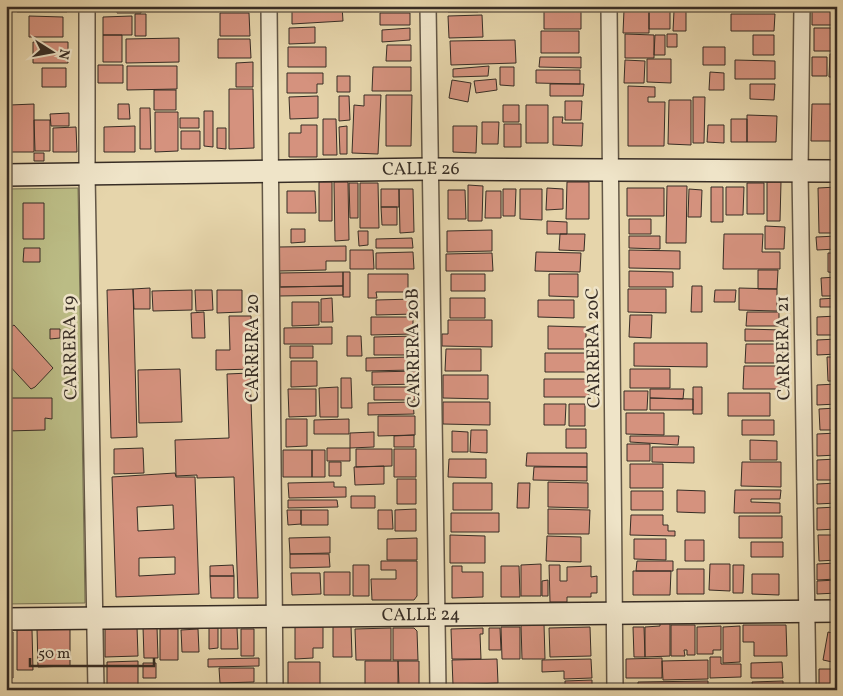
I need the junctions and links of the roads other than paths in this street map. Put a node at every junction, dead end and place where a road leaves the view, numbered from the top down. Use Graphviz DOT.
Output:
graph roads {
  1 [pos="87,6"];
  2 [pos="269,6"];
  3 [pos="428,6"];
  4 [pos="609,6"];
  5 [pos="802,6"];
  6 [pos="611,168"];
  7 [pos="430,169"];
  8 [pos="800,171"];
  9 [pos="837,171"];
  10 [pos="270,172"];
  11 [pos="87,174"];
  12 [pos="6,175"];
  13 [pos="837,610"];
  14 [pos="807,611"];
  15 [pos="615,613"];
  16 [pos="437,615"];
  17 [pos="274,616"];
  18 [pos="96,617"];
  19 [pos="6,619"];
  20 [pos="96,690"];
  21 [pos="275,690"];
  22 [pos="438,690"];
  23 [pos="615,690"];
  24 [pos="808,690"];
  1 -- 11 [label="street, CARRERA 19"];
  2 -- 10 [label="street, CARRERA 20"];
  3 -- 7 [label="street, CARRERA 20B"];
  4 -- 6 [label="street, CARRERA 20C"];
  5 -- 8 [label="street, CARRERA 21"];
  6 -- 7 [label="street, CALLE 26"];
  6 -- 8 [label="street, CALLE 26"];
  6 -- 15 [label="street, CARRERA 20C"];
  7 -- 10 [label="street, CALLE 26"];
  7 -- 16 [label="street, CARRERA 20B"];
  8 -- 9 [label="street, CALLE 26"];
  8 -- 14 [label="street, CARRERA 21"];
  10 -- 11 [label="street, CALLE 26"];
  10 -- 17 [label="street, CARRERA 20"];
  11 -- 12 [label="street, CALLE 26"];
  11 -- 18 [label="street, CARRERA 19"];
  13 -- 14 [label="street, CALLE 24"];
  14 -- 15 [label="street, CALLE 24"];
  14 -- 24 [label="street, CARRERA 21"];
  15 -- 16 [label="street, CALLE 24"];
  15 -- 23 [label="street, CARRERA 20C"];
  16 -- 17 [label="street, CALLE 24"];
  16 -- 22 [label="street, CARRERA 20B"];
  17 -- 18 [label="street, CALLE 24"];
  17 -- 21 [label="street, CARRERA 20"];
  18 -- 19 [label="street, CALLE 24"];
  18 -- 20 [label="street, CARRERA 19"];
}
